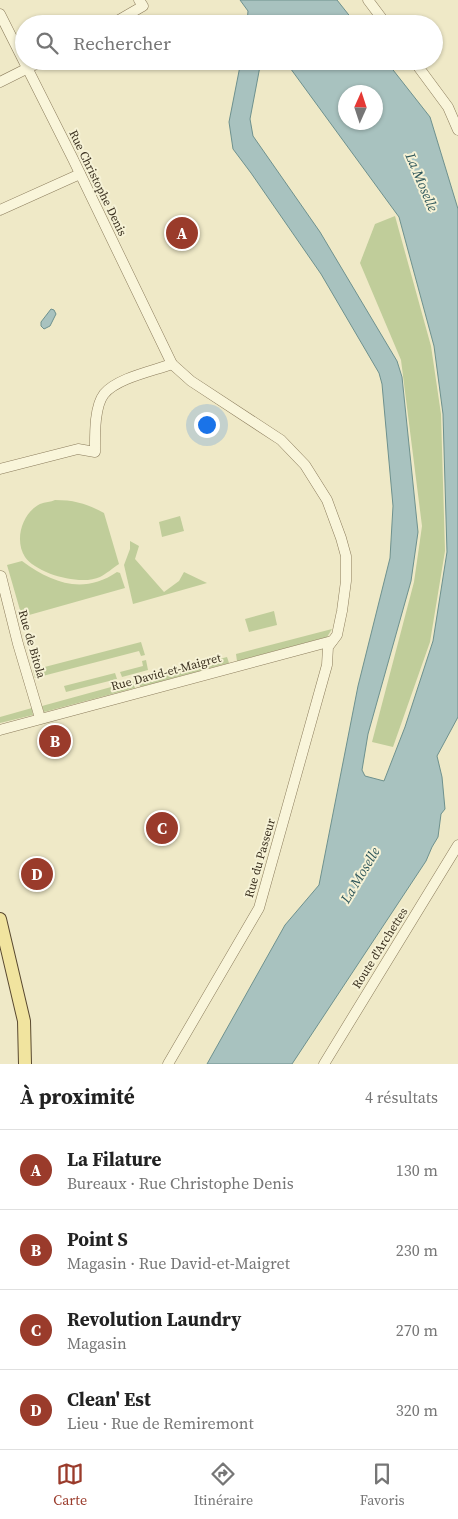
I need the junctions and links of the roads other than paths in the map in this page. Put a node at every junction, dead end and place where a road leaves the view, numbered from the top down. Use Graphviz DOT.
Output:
graph roads {
  1 [pos="139,0"];
  2 [pos="368,0"];
  3 [pos="0,14"];
  4 [pos="128,15"];
  5 [pos="379,15"];
  6 [pos="15,45"];
  7 [pos="25,70"];
  8 [pos="28,70"];
  9 [pos="421,70"];
  10 [pos="0,82"];
  11 [pos="458,130"];
  12 [pos="80,174"];
  13 [pos="0,210"];
  14 [pos="172,364"];
  15 [pos="0,470"];
  16 [pos="1,576"];
  17 [pos="332,641"];
  18 [pos="40,718"];
  19 [pos="2,728"];
  20 [pos="458,845"];
  21 [pos="0,919"];
  22 [pos="25,1064"];
  23 [pos="168,1064"];
  24 [pos="324,1064"];
  1 -- 4 [label="street"];
  2 -- 5 [label="street"];
  3 -- 6 [label="street, Rue Christophe Denis"];
  7 -- 10 [label="street"];
  8 -- 12 [label="street, Rue Christophe Denis"];
  9 -- 11 [label="street"];
  12 -- 13 [label="street"];
  12 -- 14 [label="street, Rue Christophe Denis"];
  14 -- 15 [label="street"];
  14 -- 17 [label="street, Rue du Passeur"];
  16 -- 18 [label="street, Rue de Bitola"];
  17 -- 18 [label="street, Rue David-et-Maigret"];
  17 -- 23 [label="street, Rue du Passeur"];
  18 -- 19 [label="street, Rue David-et-Maigret"];
  20 -- 24 [label="street, Route d'Archettes"];
  21 -- 22 [label="main road"];
}
